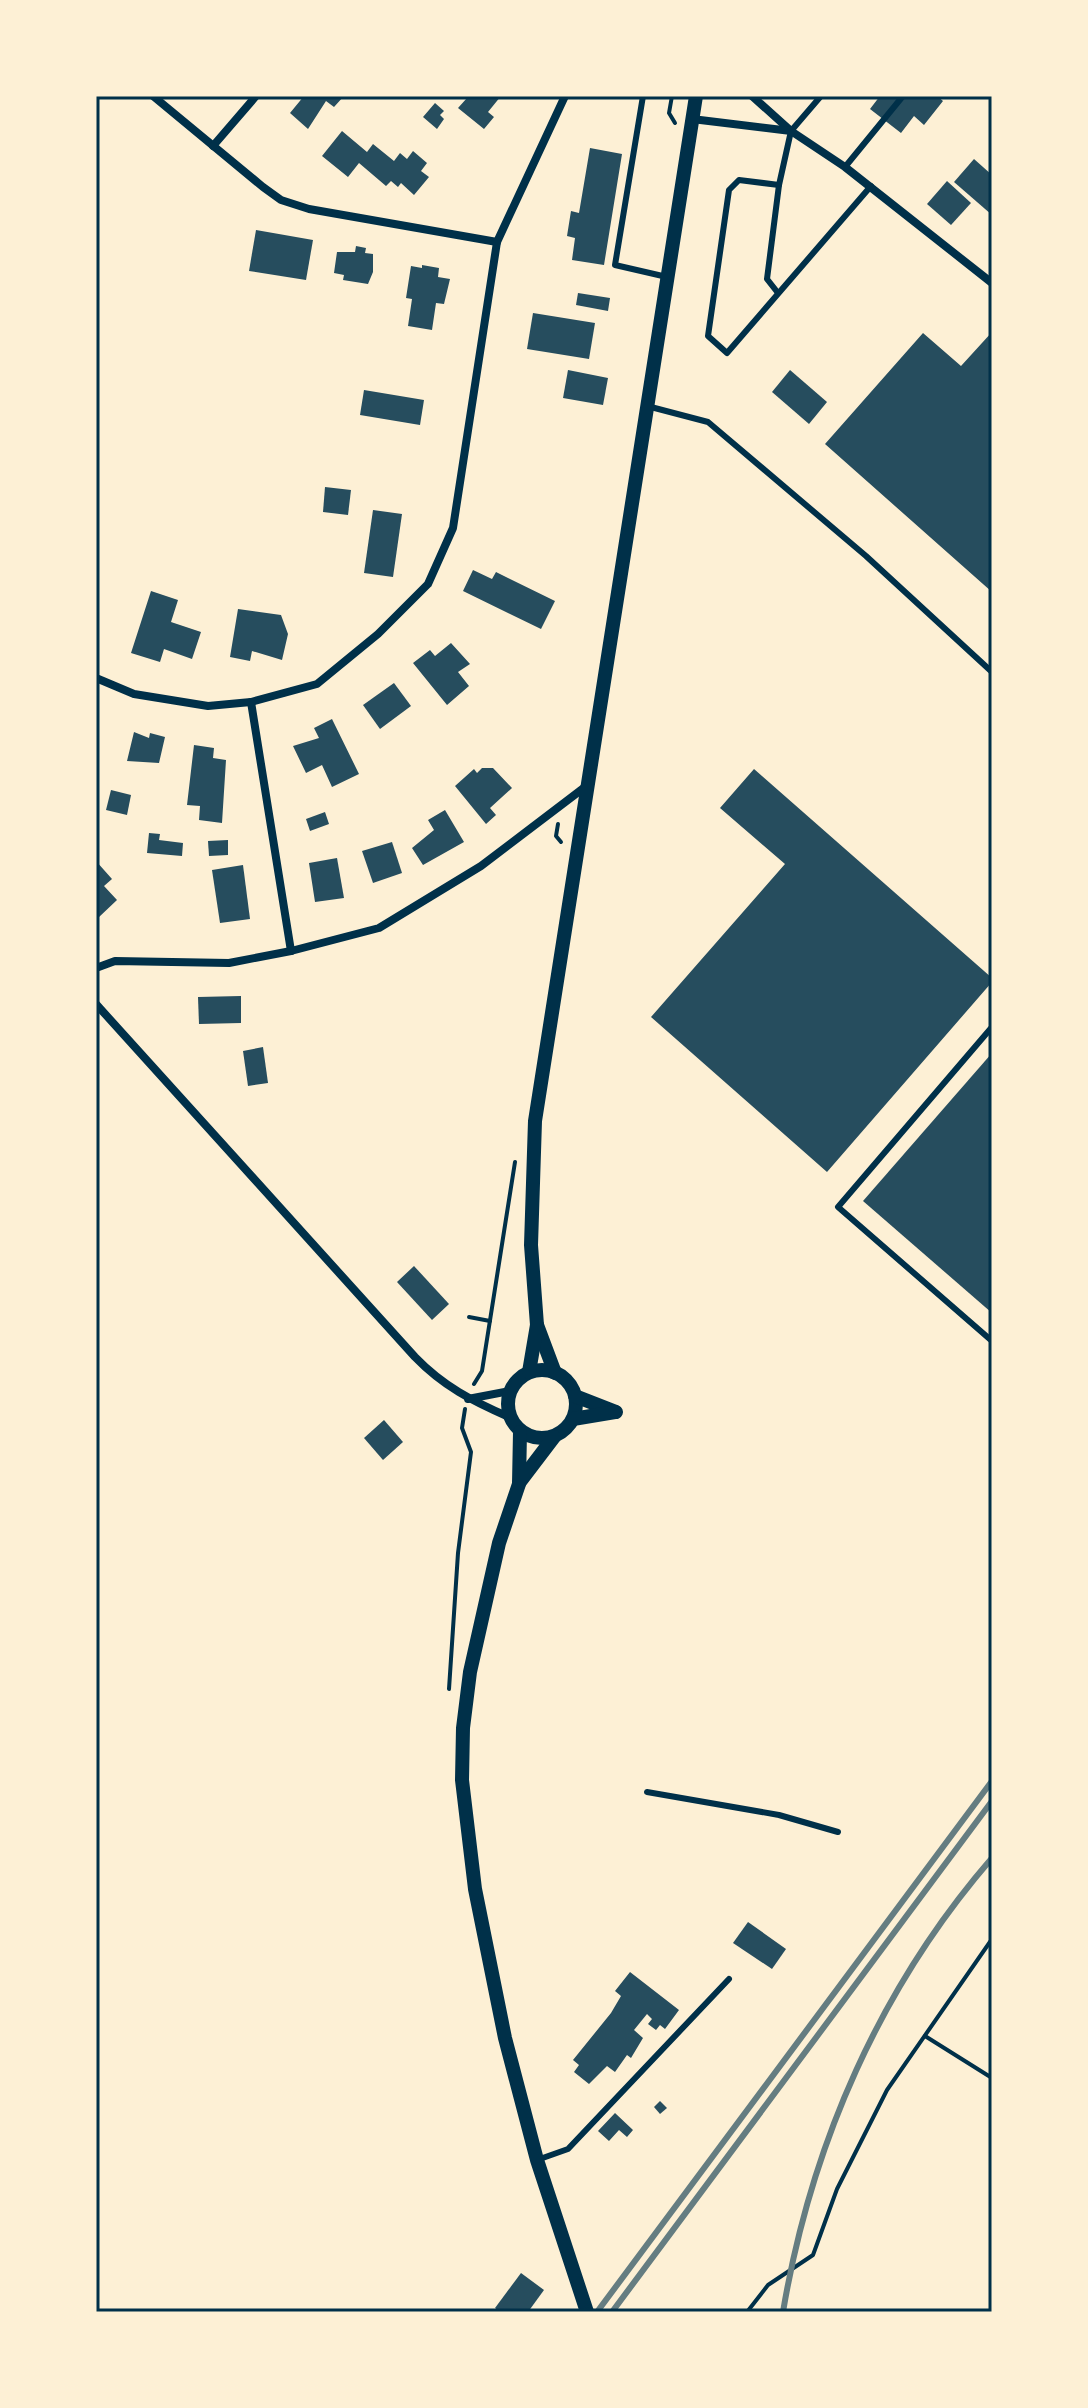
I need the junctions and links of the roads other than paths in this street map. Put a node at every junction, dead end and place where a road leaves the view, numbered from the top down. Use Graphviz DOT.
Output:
graph roads {
  1 [pos="153,96"];
  2 [pos="256,96"];
  3 [pos="565,96"];
  4 [pos="643,96"];
  5 [pos="696,96"];
  6 [pos="752,96"];
  7 [pos="821,96"];
  8 [pos="903,96"];
  9 [pos="692,119"];
  10 [pos="791,131"];
  11 [pos="213,146"];
  12 [pos="845,167"];
  13 [pos="779,185"];
  14 [pos="871,186"];
  15 [pos="497,242"];
  16 [pos="667,277"];
  17 [pos="992,283"];
  18 [pos="778,293"];
  19 [pos="647,406"];
  20 [pos="992,672"];
  21 [pos="96,678"];
  22 [pos="251,702"];
  23 [pos="586,786"];
  24 [pos="291,951"];
  25 [pos="96,968"];
  26 [pos="96,1004"];
  27 [pos="992,1027"];
  28 [pos="537,1325"];
  29 [pos="992,1341"];
  30 [pos="529,1372"];
  31 [pos="555,1373"];
  32 [pos="510,1391"];
  33 [pos="575,1396"];
  34 [pos="467,1399"];
  35 [pos="509,1417"];
  36 [pos="573,1419"];
  37 [pos="520,1432"];
  38 [pos="554,1437"];
  39 [pos="519,1484"];
  40 [pos="647,1792"];
  41 [pos="838,1832"];
  42 [pos="729,1979"];
  43 [pos="537,2160"];
  44 [pos="587,2312"];
  1 -- 11 [label="street"];
  2 -- 11 [label="street"];
  3 -- 15 [label="street"];
  4 -- 16 [label="lane"];
  5 -- 9 [label="street"];
  6 -- 10 [label="street"];
  7 -- 10 [label="lane"];
  8 -- 12 [label="lane"];
  9 -- 10 [label="street"];
  9 -- 16 [label="street"];
  10 -- 12 [label="street"];
  10 -- 13 [label="lane"];
  11 -- 15 [label="street"];
  12 -- 14 [label="street"];
  13 -- 18 [label="lane"];
  13 -- 18 [label="lane"];
  14 -- 17 [label="street"];
  14 -- 18 [label="lane"];
  15 -- 22 [label="street"];
  16 -- 19 [label="street"];
  19 -- 20 [label="lane"];
  19 -- 23 [label="street"];
  21 -- 22 [label="street"];
  22 -- 24 [label="street"];
  23 -- 24 [label="street"];
  23 -- 28 [label="street"];
  24 -- 25 [label="street"];
  26 -- 34 [label="street"];
  27 -- 29 [label="lane"];
  28 -- 30 [label="street"];
  28 -- 31 [label="street"];
  30 -- 31 [label="street"];
  30 -- 32 [label="street"];
  31 -- 33 [label="street"];
  32 -- 34 [label="street"];
  32 -- 35 [label="street"];
  33 -- 36 [label="street"];
  33 -- 36 [label="street"];
  34 -- 35 [label="street"];
  35 -- 37 [label="street"];
  36 -- 38 [label="street"];
  37 -- 38 [label="street"];
  37 -- 39 [label="street"];
  38 -- 39 [label="street"];
  39 -- 43 [label="street"];
  40 -- 41 [label="lane"];
  42 -- 43 [label="lane"];
  43 -- 44 [label="street"];
}
